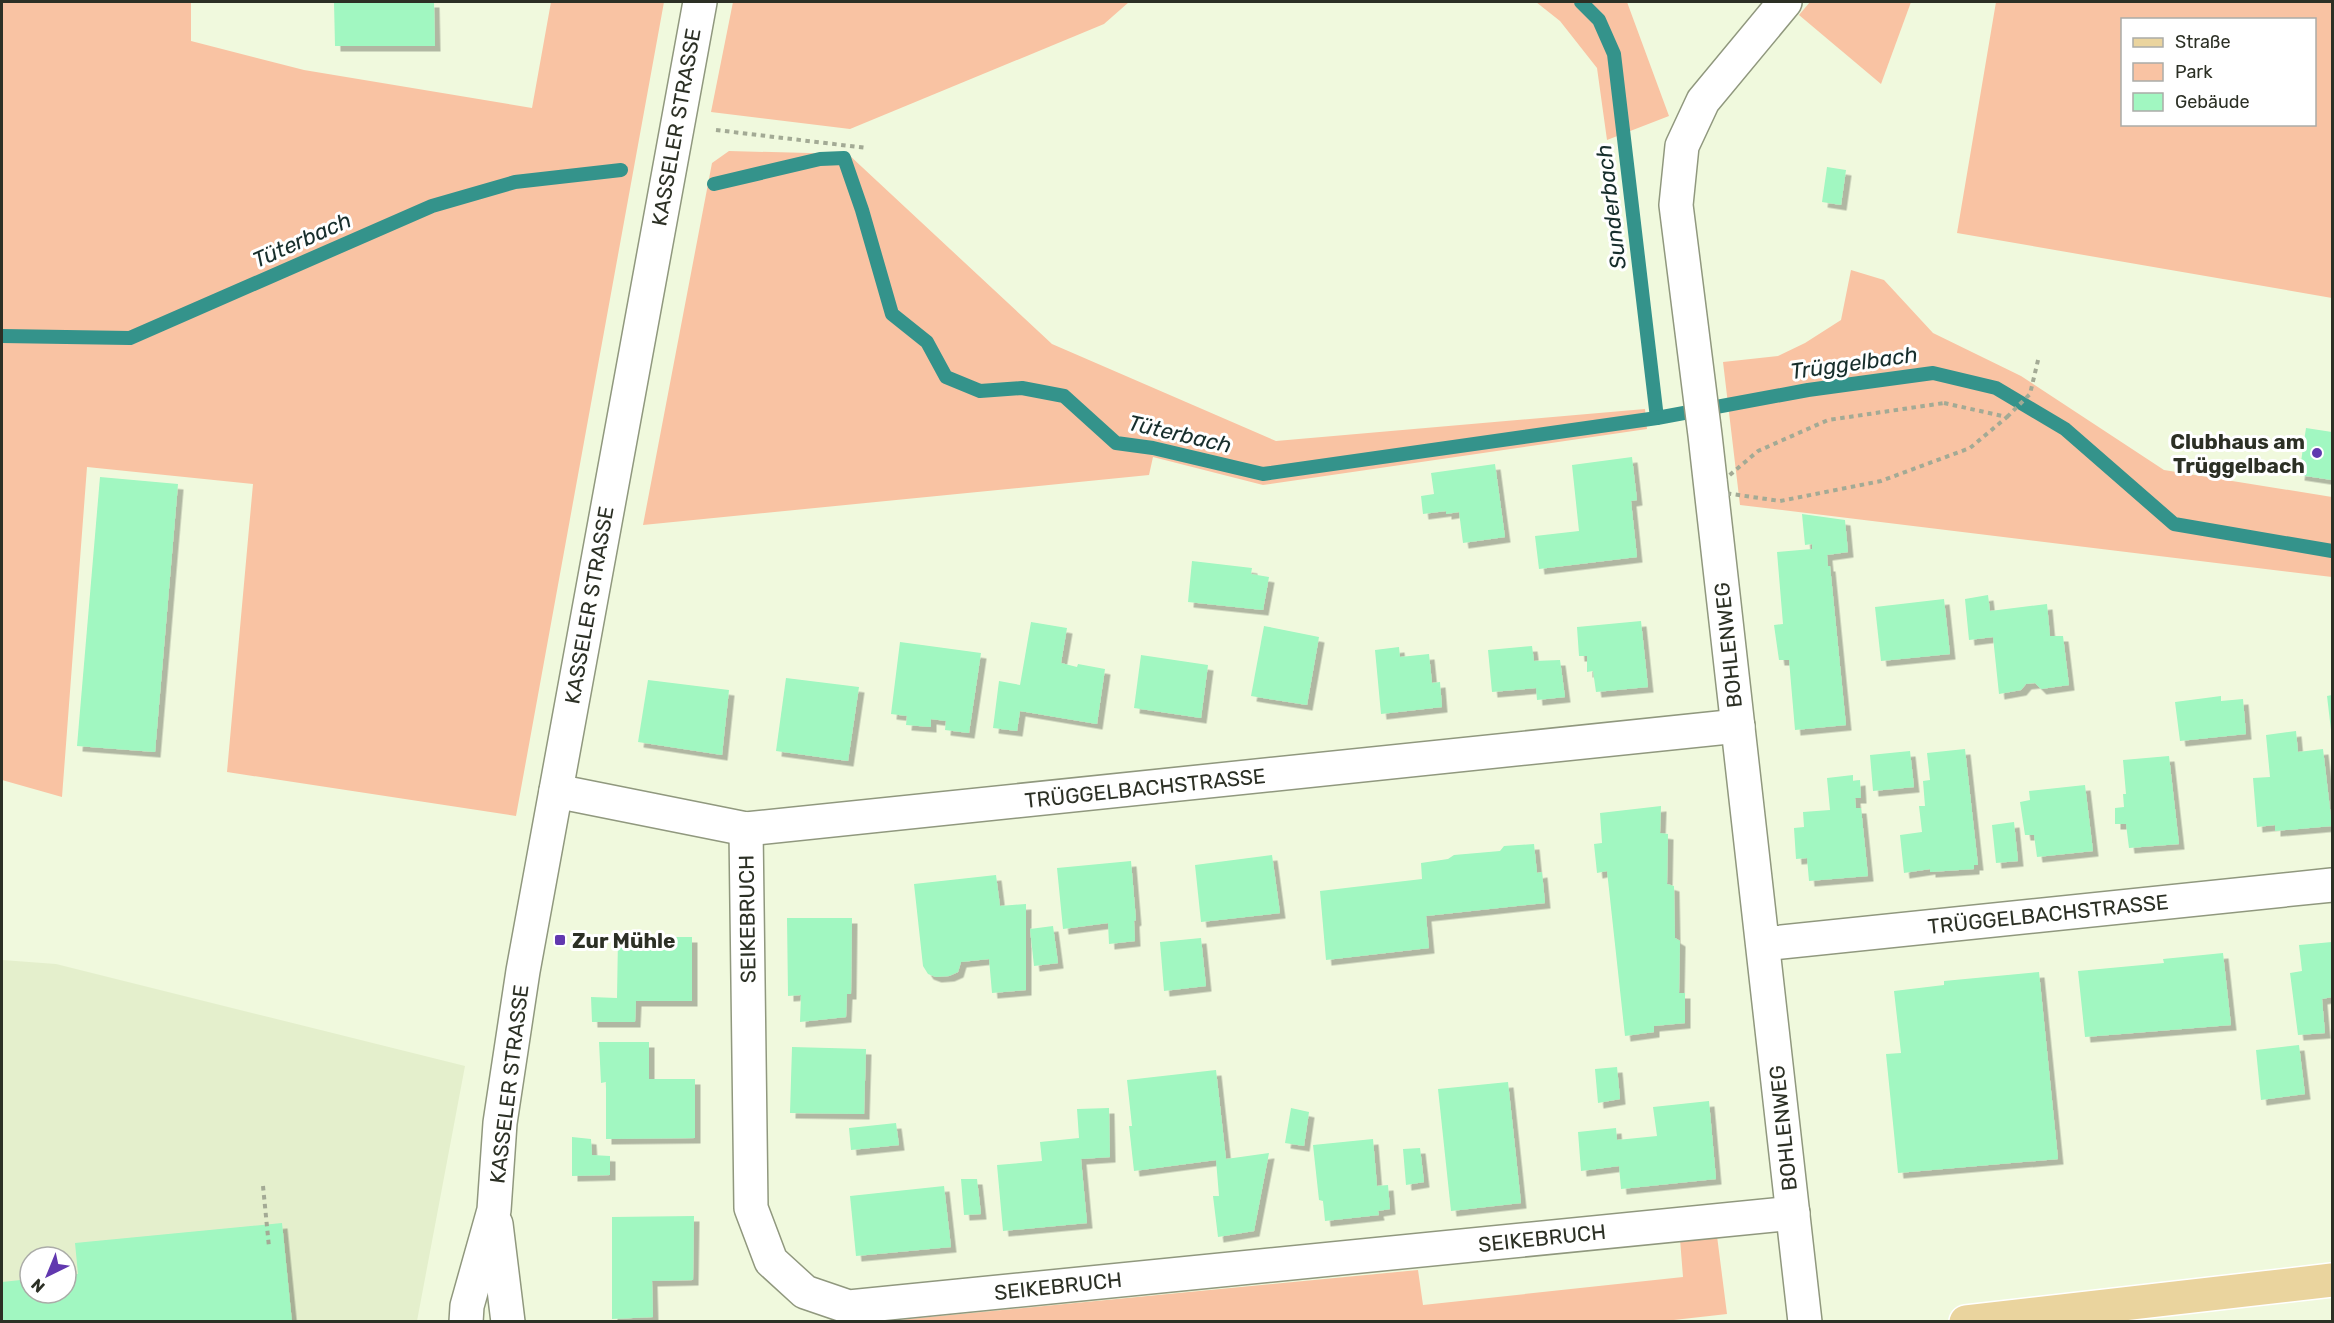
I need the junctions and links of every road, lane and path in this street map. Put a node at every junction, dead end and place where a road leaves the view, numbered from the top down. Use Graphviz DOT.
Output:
graph roads {
  1 [pos="699,2"];
  2 [pos="1785,2"];
  3 [pos="676,126"];
  4 [pos="867,148"];
  5 [pos="2039,356"];
  6 [pos="2007,417"];
  7 [pos="1711,491"];
  8 [pos="1737,726"];
  9 [pos="556,791"];
  10 [pos="746,829"];
  11 [pos="2332,885"];
  12 [pos="1763,944"];
  13 [pos="263,1186"];
  14 [pos="494,1210"];
  15 [pos="1793,1213"];
  16 [pos="269,1247"];
  17 [pos="2332,1280"];
  18 [pos="466,1322"];
  19 [pos="508,1322"];
  20 [pos="1805,1322"];
  21 [pos="1966,1322"];
  1 -- 3 [label="street, KASSELER STRASSE"];
  2 -- 7 [label="street, BOHLENWEG"];
  3 -- 4 [label="path"];
  3 -- 9 [label="street, KASSELER STRASSE"];
  5 -- 6 [label="path"];
  6 -- 7 [label="path"];
  6 -- 7 [label="path"];
  7 -- 8 [label="street, BOHLENWEG"];
  8 -- 10 [label="street, TRÜGGELBACHSTRASSE"];
  8 -- 12 [label="street, BOHLENWEG"];
  9 -- 10 [label="street, TRÜGGELBACHSTRASSE"];
  9 -- 14 [label="street, KASSELER STRASSE"];
  10 -- 15 [label="street, SEIKEBRUCH"];
  11 -- 12 [label="street, TRÜGGELBACHSTRASSE"];
  12 -- 15 [label="street, BOHLENWEG"];
  13 -- 16 [label="path"];
  14 -- 18 [label="street, KASSELER STRASSE"];
  14 -- 19 [label="street, KASSELER STRASSE"];
  15 -- 20 [label="street, BOHLENWEG"];
  17 -- 21 [label="main road"];
}
